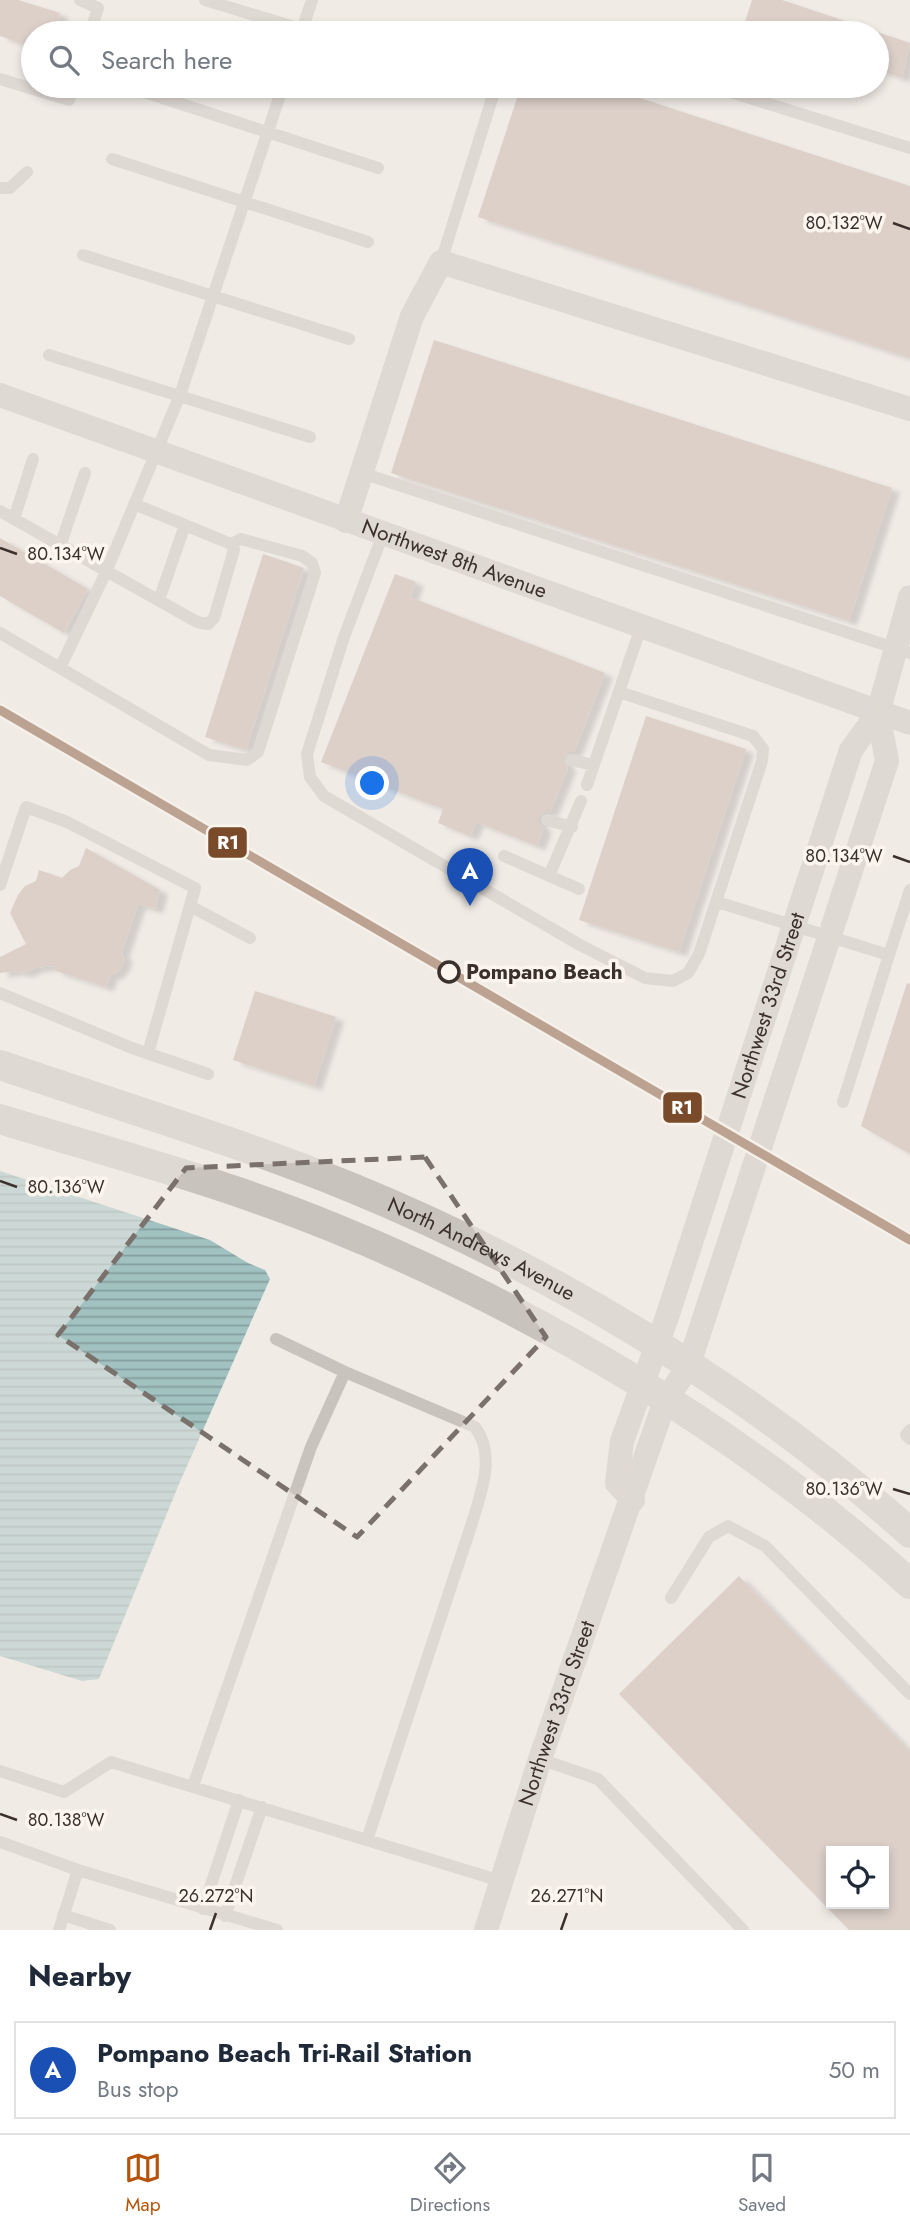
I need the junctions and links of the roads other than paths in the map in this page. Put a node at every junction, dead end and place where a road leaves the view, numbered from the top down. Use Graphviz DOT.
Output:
graph roads {
  1 [pos="81,0"];
  2 [pos="205,0"];
  3 [pos="312,0"];
  4 [pos="94,21"];
  5 [pos="271,21"];
  6 [pos="307,21"];
  7 [pos="0,79"];
  8 [pos="21,85"];
  9 [pos="163,98"];
  10 [pos="279,98"];
  11 [pos="492,98"];
  12 [pos="750,98"];
  13 [pos="267,132"];
  14 [pos="910,148"];
  15 [pos="112,159"];
  16 [pos="378,168"];
  17 [pos="27,172"];
  18 [pos="0,188"];
  19 [pos="244,203"];
  20 [pos="368,242"];
  21 [pos="83,255"];
  22 [pos="441,261"];
  23 [pos="212,298"];
  24 [pos="349,339"];
  25 [pos="49,355"];
  26 [pos="0,395"];
  27 [pos="180,395"];
  28 [pos="910,409"];
  29 [pos="310,437"];
  30 [pos="156,452"];
  31 [pos="33,459"];
  32 [pos="85,473"];
  33 [pos="362,473"];
  34 [pos="134,504"];
  35 [pos="0,511"];
  36 [pos="15,519"];
  37 [pos="346,521"];
  38 [pos="185,525"];
  39 [pos="383,534"];
  40 [pos="231,544"];
  41 [pos="60,545"];
  42 [pos="106,572"];
  43 [pos="910,597"];
  44 [pos="159,600"];
  45 [pos="641,627"];
  46 [pos="0,633"];
  47 [pos="902,650"];
  48 [pos="60,668"];
  49 [pos="619,692"];
  50 [pos="878,713"];
  51 [pos="910,723"];
  52 [pos="571,760"];
  53 [pos="594,765"];
  54 [pos="587,785"];
  55 [pos="581,801"];
  56 [pos="547,820"];
  57 [pos="572,827"];
  58 [pos="504,856"];
  59 [pos="549,876"];
  60 [pos="0,885"];
  61 [pos="579,889"];
  62 [pos="910,890"];
  63 [pos="717,902"];
  64 [pos="190,905"];
  65 [pos="794,926"];
  66 [pos="830,937"];
  67 [pos="250,938"];
  68 [pos="889,955"];
  69 [pos="0,993"];
  70 [pos="148,1053"];
  71 [pos="0,1065"];
  72 [pos="208,1074"];
  73 [pos="843,1102"];
  74 [pos="0,1119"];
  75 [pos="276,1339"];
  76 [pos="657,1347"];
  77 [pos="688,1367"];
  78 [pos="345,1372"];
  79 [pos="653,1394"];
  80 [pos="910,1430"];
  81 [pos="910,1438"];
  82 [pos="910,1533"];
  83 [pos="910,1584"];
  84 [pos="671,1598"];
  85 [pos="910,1694"];
  86 [pos="540,1759"];
  87 [pos="0,1771"];
  88 [pos="193,1786"];
  89 [pos="239,1800"];
  90 [pos="261,1807"];
  91 [pos="367,1840"];
  92 [pos="0,1842"];
  93 [pos="78,1870"];
  94 [pos="502,1881"];
  95 [pos="203,1909"];
  96 [pos="63,1915"];
  97 [pos="225,1916"];
  98 [pos="252,1926"];
  99 [pos="59,1930"];
  100 [pos="110,1930"];
  101 [pos="277,1930"];
  102 [pos="486,1930"];
  103 [pos="743,1930"];
  1 -- 4 [label="lane"];
  2 -- 5 [label="lane"];
  3 -- 6 [label="lane"];
  7 -- 8 [label="lane"];
  9 -- 13 [label="lane"];
  10 -- 13 [label="lane"];
  11 -- 22 [label="lane"];
  12 -- 14 [label="lane"];
  13 -- 16 [label="lane"];
  13 -- 19 [label="lane"];
  15 -- 19 [label="lane"];
  17 -- 18 [label="lane"];
  19 -- 20 [label="lane"];
  19 -- 23 [label="lane"];
  21 -- 23 [label="lane"];
  22 -- 28 [label="street"];
  22 -- 33 [label="street"];
  23 -- 24 [label="lane"];
  23 -- 27 [label="lane"];
  25 -- 27 [label="lane"];
  26 -- 30 [label="street, Northwest 8th Avenue"];
  27 -- 29 [label="lane"];
  27 -- 30 [label="lane"];
  30 -- 34 [label="lane"];
  30 -- 37 [label="street, Northwest 8th Avenue"];
  31 -- 36 [label="lane"];
  32 -- 41 [label="lane"];
  33 -- 37 [label="street"];
  33 -- 47 [label="lane"];
  34 -- 38 [label="lane"];
  34 -- 42 [label="lane"];
  35 -- 36 [label="lane"];
  36 -- 41 [label="lane"];
  37 -- 39 [label="street, Northwest 8th Avenue"];
  38 -- 40 [label="lane"];
  38 -- 44 [label="lane"];
  39 -- 45 [label="street, Northwest 8th Avenue"];
  39 -- 63 [label="lane"];
  40 -- 44 [label="lane"];
  40 -- 48 [label="lane"];
  41 -- 42 [label="lane"];
  42 -- 44 [label="lane"];
  42 -- 48 [label="lane"];
  43 -- 47 [label="street, Northwest 33rd Street"];
  45 -- 49 [label="lane"];
  45 -- 50 [label="street, Northwest 8th Avenue"];
  46 -- 48 [label="lane"];
  47 -- 50 [label="street, Northwest 33rd Street"];
  49 -- 53 [label="lane"];
  49 -- 63 [label="lane"];
  50 -- 51 [label="street, Northwest 8th Avenue"];
  50 -- 65 [label="street, Northwest 33rd Street"];
  50 -- 66 [label="street, Northwest 33rd Street"];
  52 -- 53 [label="lane"];
  53 -- 54 [label="lane"];
  55 -- 57 [label="lane"];
  56 -- 57 [label="lane"];
  57 -- 59 [label="lane"];
  58 -- 59 [label="lane"];
  59 -- 61 [label="lane"];
  60 -- 64 [label="lane"];
  62 -- 68 [label="lane"];
  63 -- 65 [label="lane"];
  64 -- 67 [label="lane"];
  64 -- 70 [label="lane"];
  65 -- 66 [label="lane"];
  65 -- 76 [label="street, Northwest 33rd Street"];
  66 -- 68 [label="lane"];
  66 -- 77 [label="street, Northwest 33rd Street"];
  68 -- 73 [label="lane"];
  69 -- 70 [label="lane"];
  70 -- 72 [label="lane"];
  71 -- 76 [label="street, North Andrews Avenue"];
  74 -- 79 [label="street, North Andrews Avenue"];
  75 -- 78 [label="lane"];
  76 -- 77 [label="street, North Andrews Avenue"];
  76 -- 79 [label="street, Northwest 33rd Street"];
  77 -- 79 [label="street, Northwest 33rd Street"];
  77 -- 82 [label="street, North Andrews Avenue"];
  78 -- 88 [label="lane"];
  78 -- 91 [label="lane"];
  79 -- 83 [label="street, North Andrews Avenue"];
  79 -- 86 [label="street, Northwest 33rd Street"];
  80 -- 81 [label="lane"];
  84 -- 85 [label="lane"];
  86 -- 94 [label="street, Northwest 33rd Street"];
  86 -- 103 [label="lane"];
  87 -- 88 [label="lane"];
  88 -- 89 [label="lane"];
  89 -- 90 [label="lane"];
  89 -- 95 [label="lane"];
  90 -- 91 [label="lane"];
  90 -- 97 [label="lane"];
  91 -- 94 [label="lane"];
  92 -- 93 [label="lane"];
  93 -- 95 [label="lane"];
  93 -- 96 [label="lane"];
  94 -- 102 [label="street, Northwest 33rd Street"];
  95 -- 97 [label="lane"];
  96 -- 99 [label="lane"];
  96 -- 100 [label="lane"];
  97 -- 98 [label="lane"];
  98 -- 101 [label="lane"];
}
